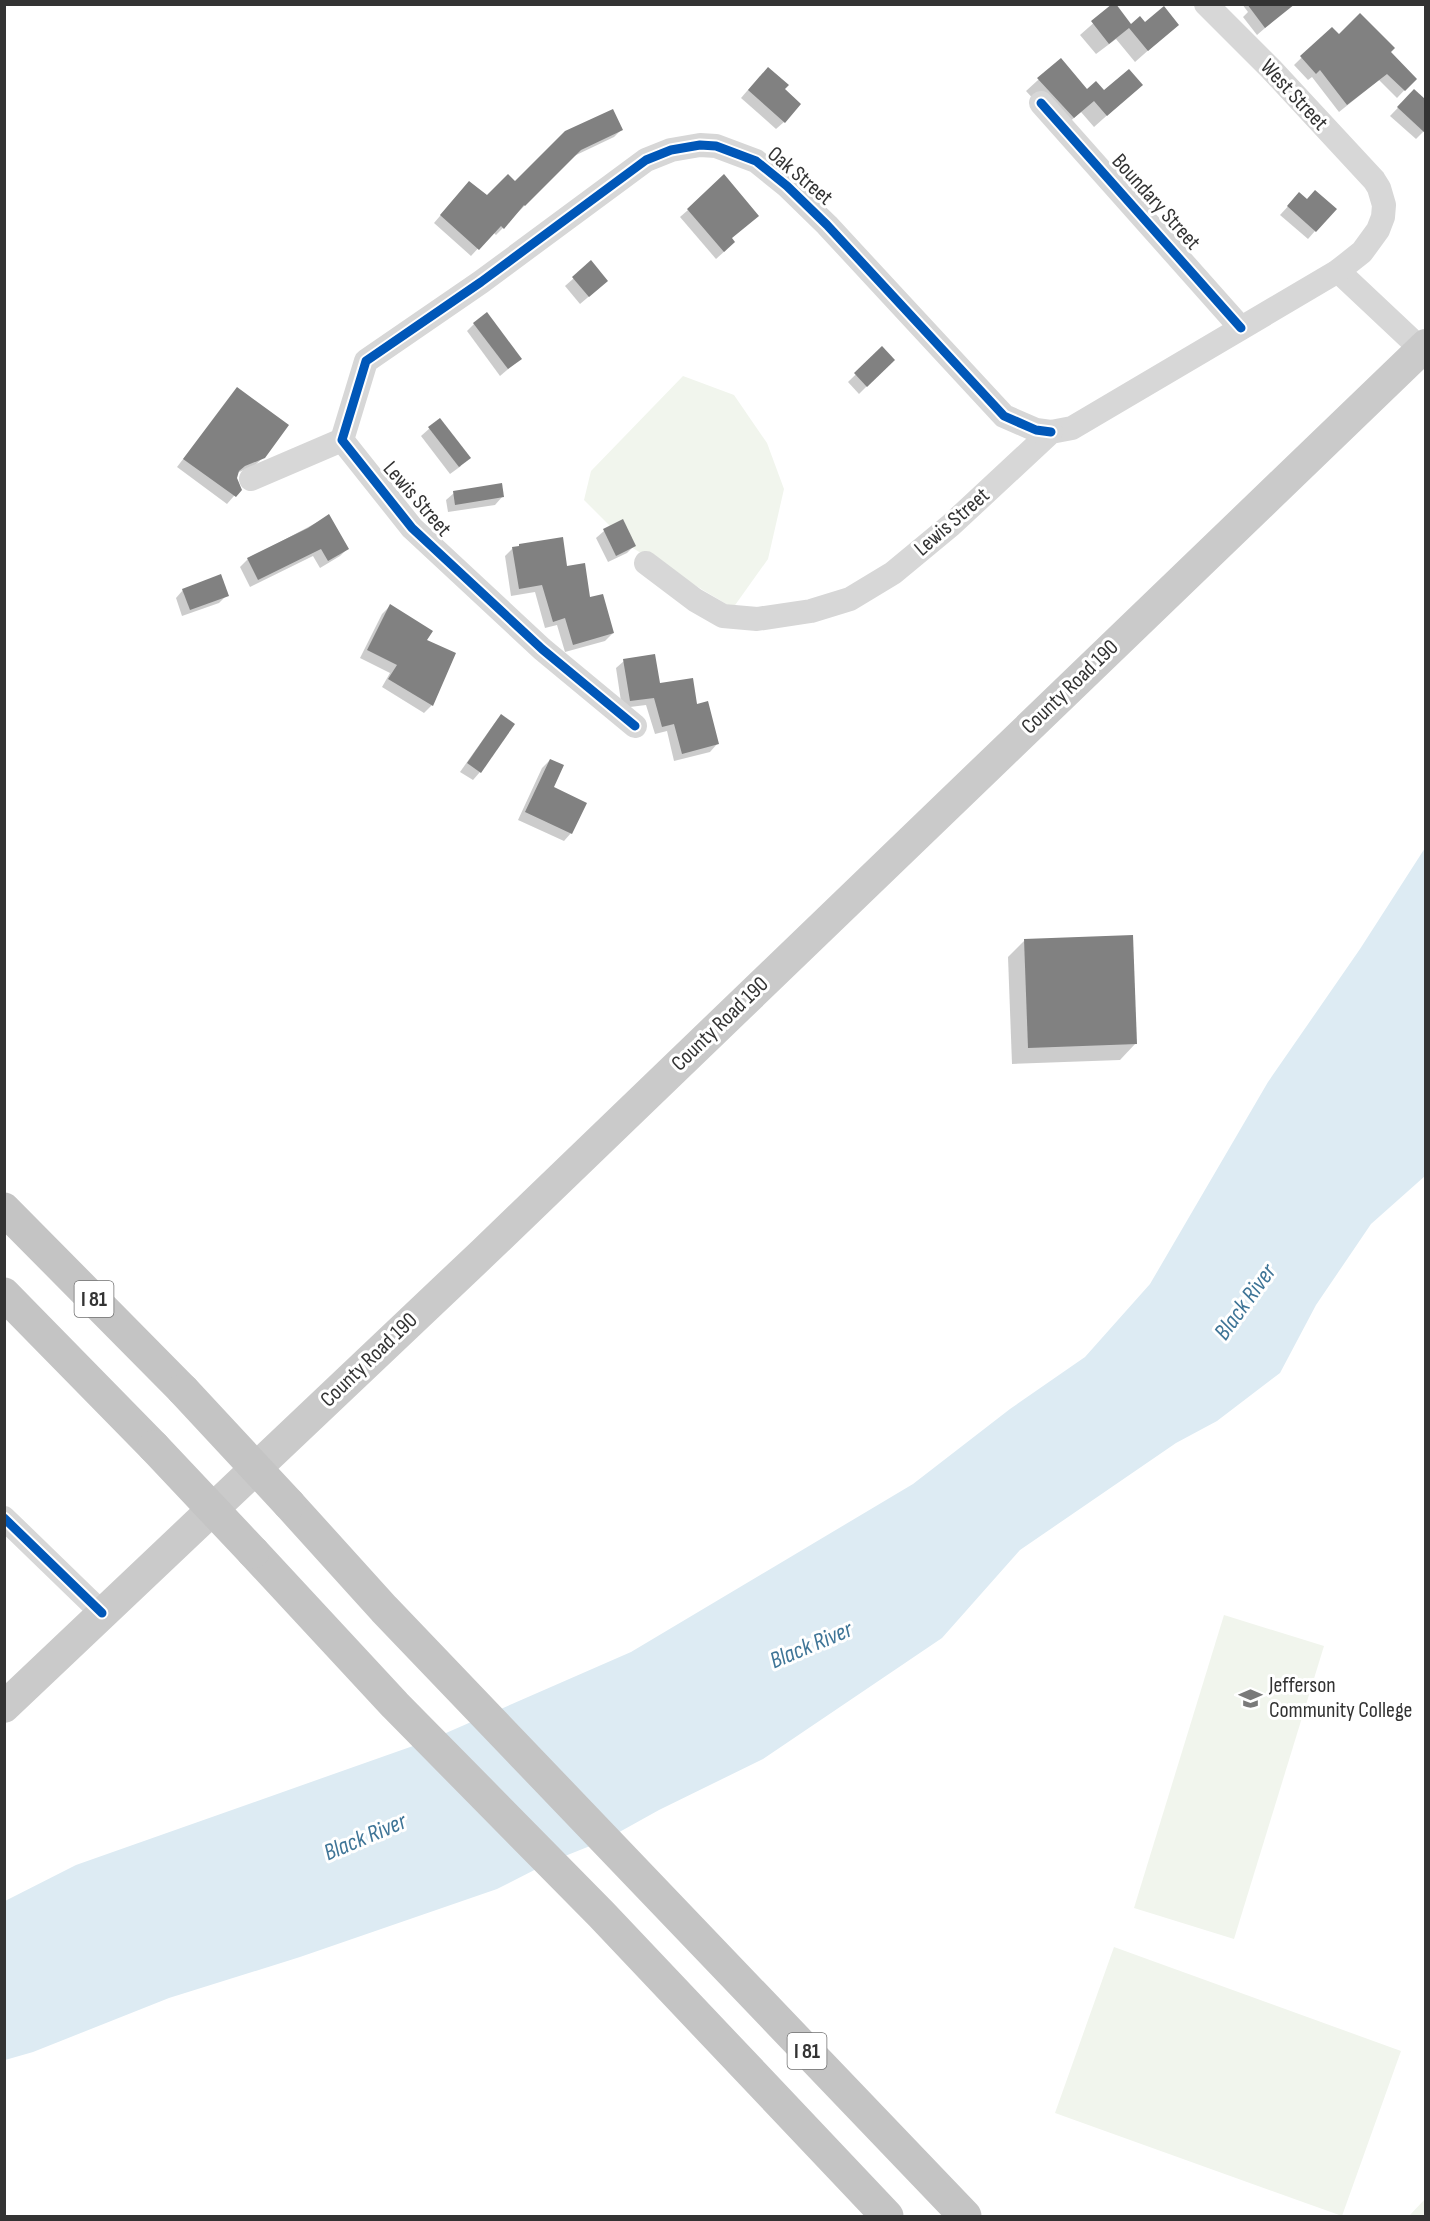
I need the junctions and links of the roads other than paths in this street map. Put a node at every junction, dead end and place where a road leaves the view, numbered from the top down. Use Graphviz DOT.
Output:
graph roads {
  1 [pos="1206,4"];
  2 [pos="1041,103"];
  3 [pos="1379,188"];
  4 [pos="1338,271"];
  5 [pos="1241,327"];
  6 [pos="1423,347"];
  7 [pos="1051,432"];
  8 [pos="342,440"];
  9 [pos="251,478"];
  10 [pos="646,563"];
  11 [pos="635,726"];
  12 [pos="4,1209"];
  13 [pos="4,1294"];
  14 [pos="4,1518"];
  15 [pos="102,1613"];
  16 [pos="4,1707"];
  17 [pos="887,2217"];
  18 [pos="965,2217"];
  1 -- 3 [label="street, West Street"];
  2 -- 5 [label="street, Boundary Street"];
  3 -- 4 [label="street, Lewis Street"];
  4 -- 5 [label="street, Lewis Street"];
  4 -- 6 [label="street"];
  5 -- 7 [label="street, Lewis Street"];
  6 -- 15 [label="main road, County Road 190"];
  7 -- 8 [label="street, Oak Street"];
  7 -- 10 [label="street, Lewis Street"];
  8 -- 9 [label="street"];
  8 -- 11 [label="street, Lewis Street"];
  12 -- 18 [label="highway, I 81, bridge"];
  13 -- 17 [label="highway, I 81, bridge"];
  14 -- 15 [label="street"];
  15 -- 16 [label="main road, County Road 190"];
}
